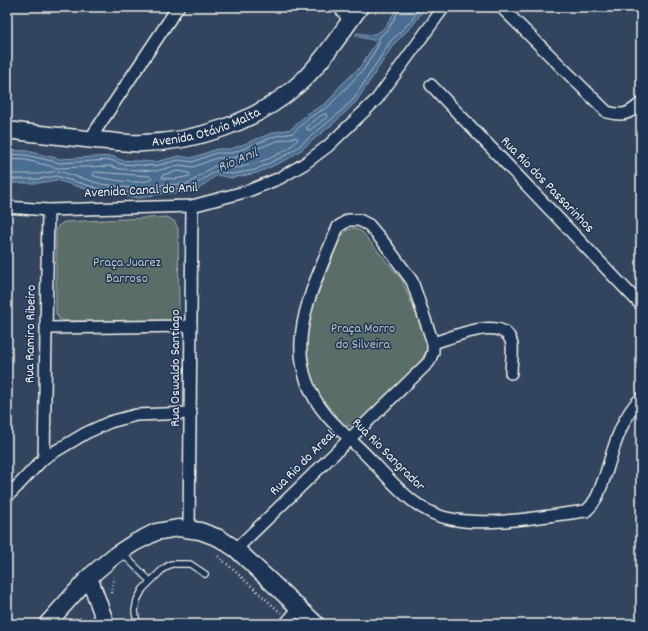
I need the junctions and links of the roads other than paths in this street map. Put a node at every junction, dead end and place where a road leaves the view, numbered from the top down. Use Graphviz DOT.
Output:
graph roads {
  1 [pos="178,7"];
  2 [pos="339,7"];
  3 [pos="360,7"];
  4 [pos="444,7"];
  5 [pos="501,7"];
  6 [pos="350,21"];
  7 [pos="431,85"];
  8 [pos="641,103"];
  9 [pos="7,130"];
  10 [pos="90,139"];
  11 [pos="192,206"];
  12 [pos="7,207"];
  13 [pos="48,210"];
  14 [pos="641,305"];
  15 [pos="191,326"];
  16 [pos="47,328"];
  17 [pos="433,343"];
  18 [pos="511,373"];
  19 [pos="641,398"];
  20 [pos="191,413"];
  21 [pos="350,437"];
  22 [pos="44,458"];
  23 [pos="7,497"];
  24 [pos="189,530"];
  25 [pos="236,549"];
  26 [pos="120,552"];
  27 [pos="205,574"];
  28 [pos="89,578"];
  29 [pos="150,581"];
  30 [pos="299,608"];
  31 [pos="47,624"];
  32 [pos="106,624"];
  33 [pos="137,624"];
  34 [pos="285,624"];
  35 [pos="316,624"];
  1 -- 10 [label="street"];
  2 -- 6 [label="street"];
  3 -- 6 [label="street, Avenida Otávio Malta"];
  4 -- 11 [label="street, Avenida Canal do Anil"];
  5 -- 8 [label="street"];
  6 -- 10 [label="street, Avenida Otávio Malta"];
  7 -- 14 [label="street, Rua Rio dos Passarinhos"];
  9 -- 10 [label="street, Avenida Otávio Malta"];
  11 -- 13 [label="street, Avenida Canal do Anil"];
  11 -- 15 [label="street, Rua Oswaldo Santiago"];
  12 -- 13 [label="street, Avenida Canal do Anil"];
  13 -- 16 [label="street, Rua Ramiro Ribeiro"];
  15 -- 16 [label="street"];
  15 -- 20 [label="street, Rua Oswaldo Santiago"];
  16 -- 22 [label="street, Rua Ramiro Ribeiro"];
  17 -- 18 [label="street"];
  17 -- 21 [label="street, Rua Rio do Areal"];
  17 -- 21 [label="street, Rua Rio Sangrador"];
  19 -- 21 [label="street, Rua Rio Sangrador"];
  20 -- 22 [label="street"];
  20 -- 24 [label="street, Rua Oswaldo Santiago"];
  21 -- 25 [label="street, Rua Rio do Areal"];
  22 -- 23 [label="street"];
  24 -- 25 [label="street"];
  24 -- 26 [label="street"];
  25 -- 30 [label="street"];
  26 -- 28 [label="street"];
  26 -- 29 [label="lane"];
  27 -- 29 [label="lane"];
  28 -- 31 [label="street"];
  28 -- 32 [label="street"];
  29 -- 33 [label="lane"];
  30 -- 34 [label="street"];
  30 -- 35 [label="street"];
}
